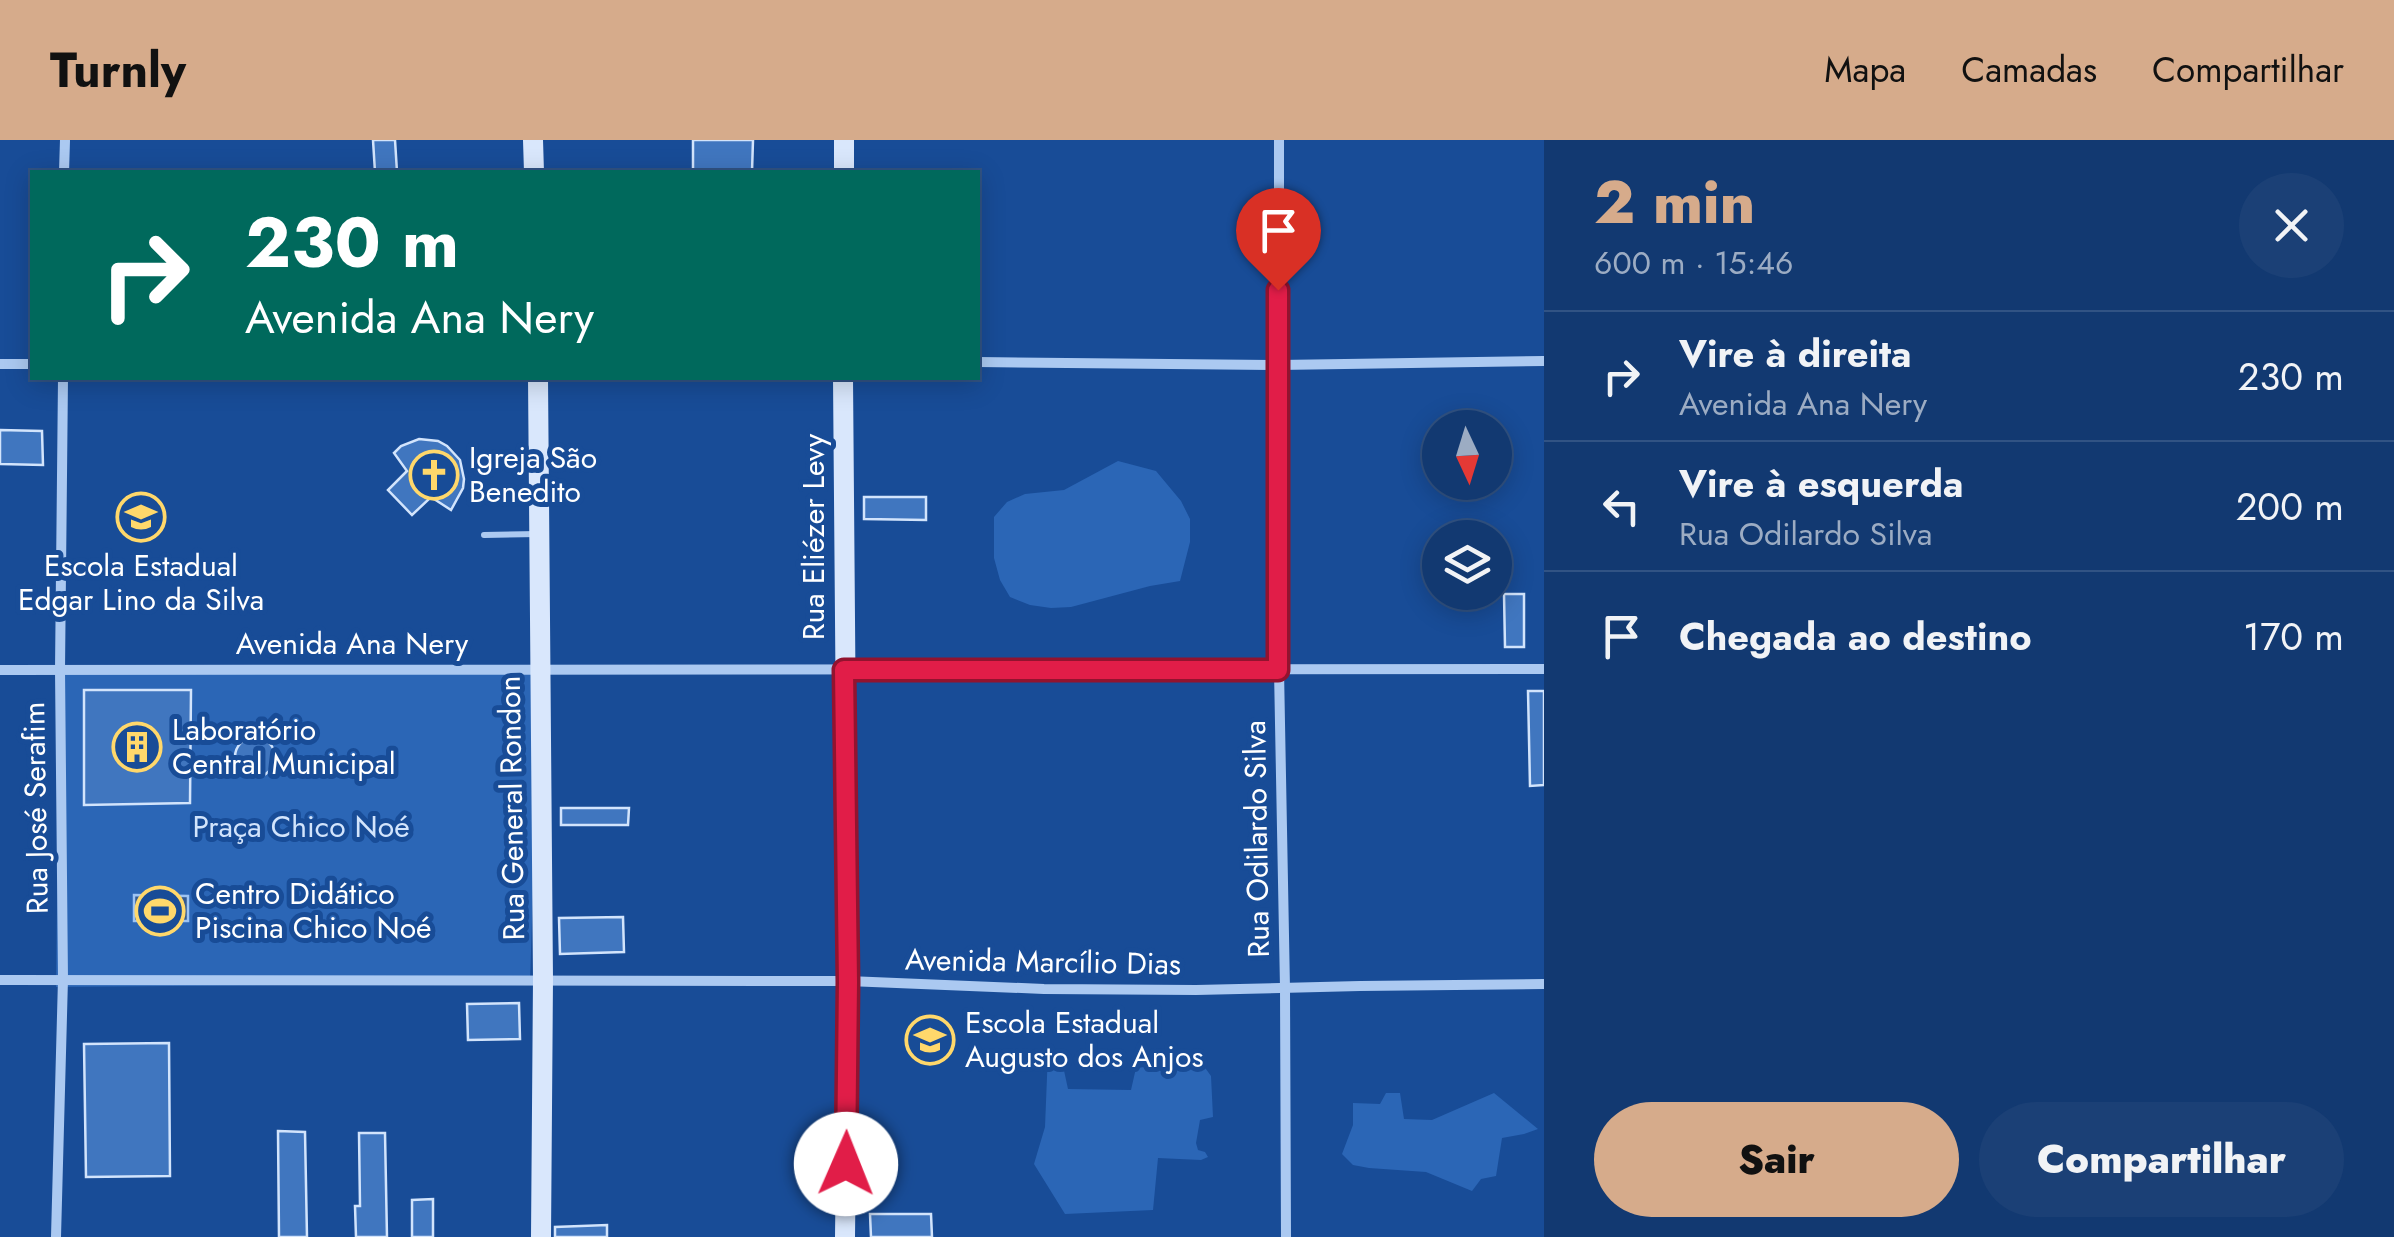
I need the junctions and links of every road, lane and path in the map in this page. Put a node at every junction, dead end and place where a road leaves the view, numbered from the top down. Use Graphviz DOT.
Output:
graph roads {
  1 [pos="65,140"];
  2 [pos="533,140"];
  3 [pos="844,140"];
  4 [pos="1278,140"];
  5 [pos="64,170"];
  6 [pos="534,170"];
  7 [pos="844,170"];
  8 [pos="1544,361"];
  9 [pos="980,362"];
  10 [pos="0,364"];
  11 [pos="30,364"];
  12 [pos="1278,365"];
  13 [pos="63,380"];
  14 [pos="538,380"];
  15 [pos="843,380"];
  16 [pos="539,534"];
  17 [pos="484,536"];
  18 [pos="540,669"];
  19 [pos="1544,669"];
  20 [pos="0,670"];
  21 [pos="60,670"];
  22 [pos="844,670"];
  23 [pos="1278,670"];
  24 [pos="63,979"];
  25 [pos="0,980"];
  26 [pos="543,980"];
  27 [pos="848,982"];
  28 [pos="1544,984"];
  29 [pos="1285,988"];
  30 [pos="56,1237"];
  31 [pos="541,1237"];
  32 [pos="845,1237"];
  33 [pos="1286,1237"];
  1 -- 5 [label="street"];
  2 -- 6 [label="main road"];
  3 -- 7 [label="main road"];
  4 -- 12 [label="street, Rua Odilardo Silva"];
  8 -- 12 [label="street"];
  9 -- 12 [label="street"];
  10 -- 11 [label="street"];
  12 -- 23 [label="street, Rua Odilardo Silva"];
  13 -- 21 [label="street, Rua José Serafim"];
  14 -- 16 [label="main road, Rua General Rondon"];
  15 -- 22 [label="main road, Rua Eliézer Levy"];
  16 -- 17 [label="lane"];
  16 -- 18 [label="main road, Rua General Rondon"];
  18 -- 21 [label="street, Avenida Ana Nery"];
  18 -- 22 [label="street, Avenida Ana Nery"];
  18 -- 26 [label="main road, Rua General Rondon"];
  19 -- 23 [label="street, Avenida Ana Nery"];
  20 -- 21 [label="street, Avenida Ana Nery"];
  21 -- 24 [label="street, Rua José Serafim"];
  22 -- 23 [label="street, Avenida Ana Nery"];
  22 -- 27 [label="main road, Rua Eliézer Levy"];
  23 -- 29 [label="street, Rua Odilardo Silva"];
  24 -- 25 [label="street, Avenida Marcílio Dias"];
  24 -- 26 [label="street, Avenida Marcílio Dias"];
  24 -- 30 [label="street, Rua José Serafim"];
  26 -- 27 [label="street, Avenida Marcílio Dias"];
  26 -- 31 [label="main road, Rua General Rondon"];
  27 -- 29 [label="street, Avenida Marcílio Dias"];
  27 -- 32 [label="main road, Rua Eliézer Levy"];
  28 -- 29 [label="street, Avenida Marcílio Dias"];
  29 -- 33 [label="street, Rua Odilardo Silva"];
}
